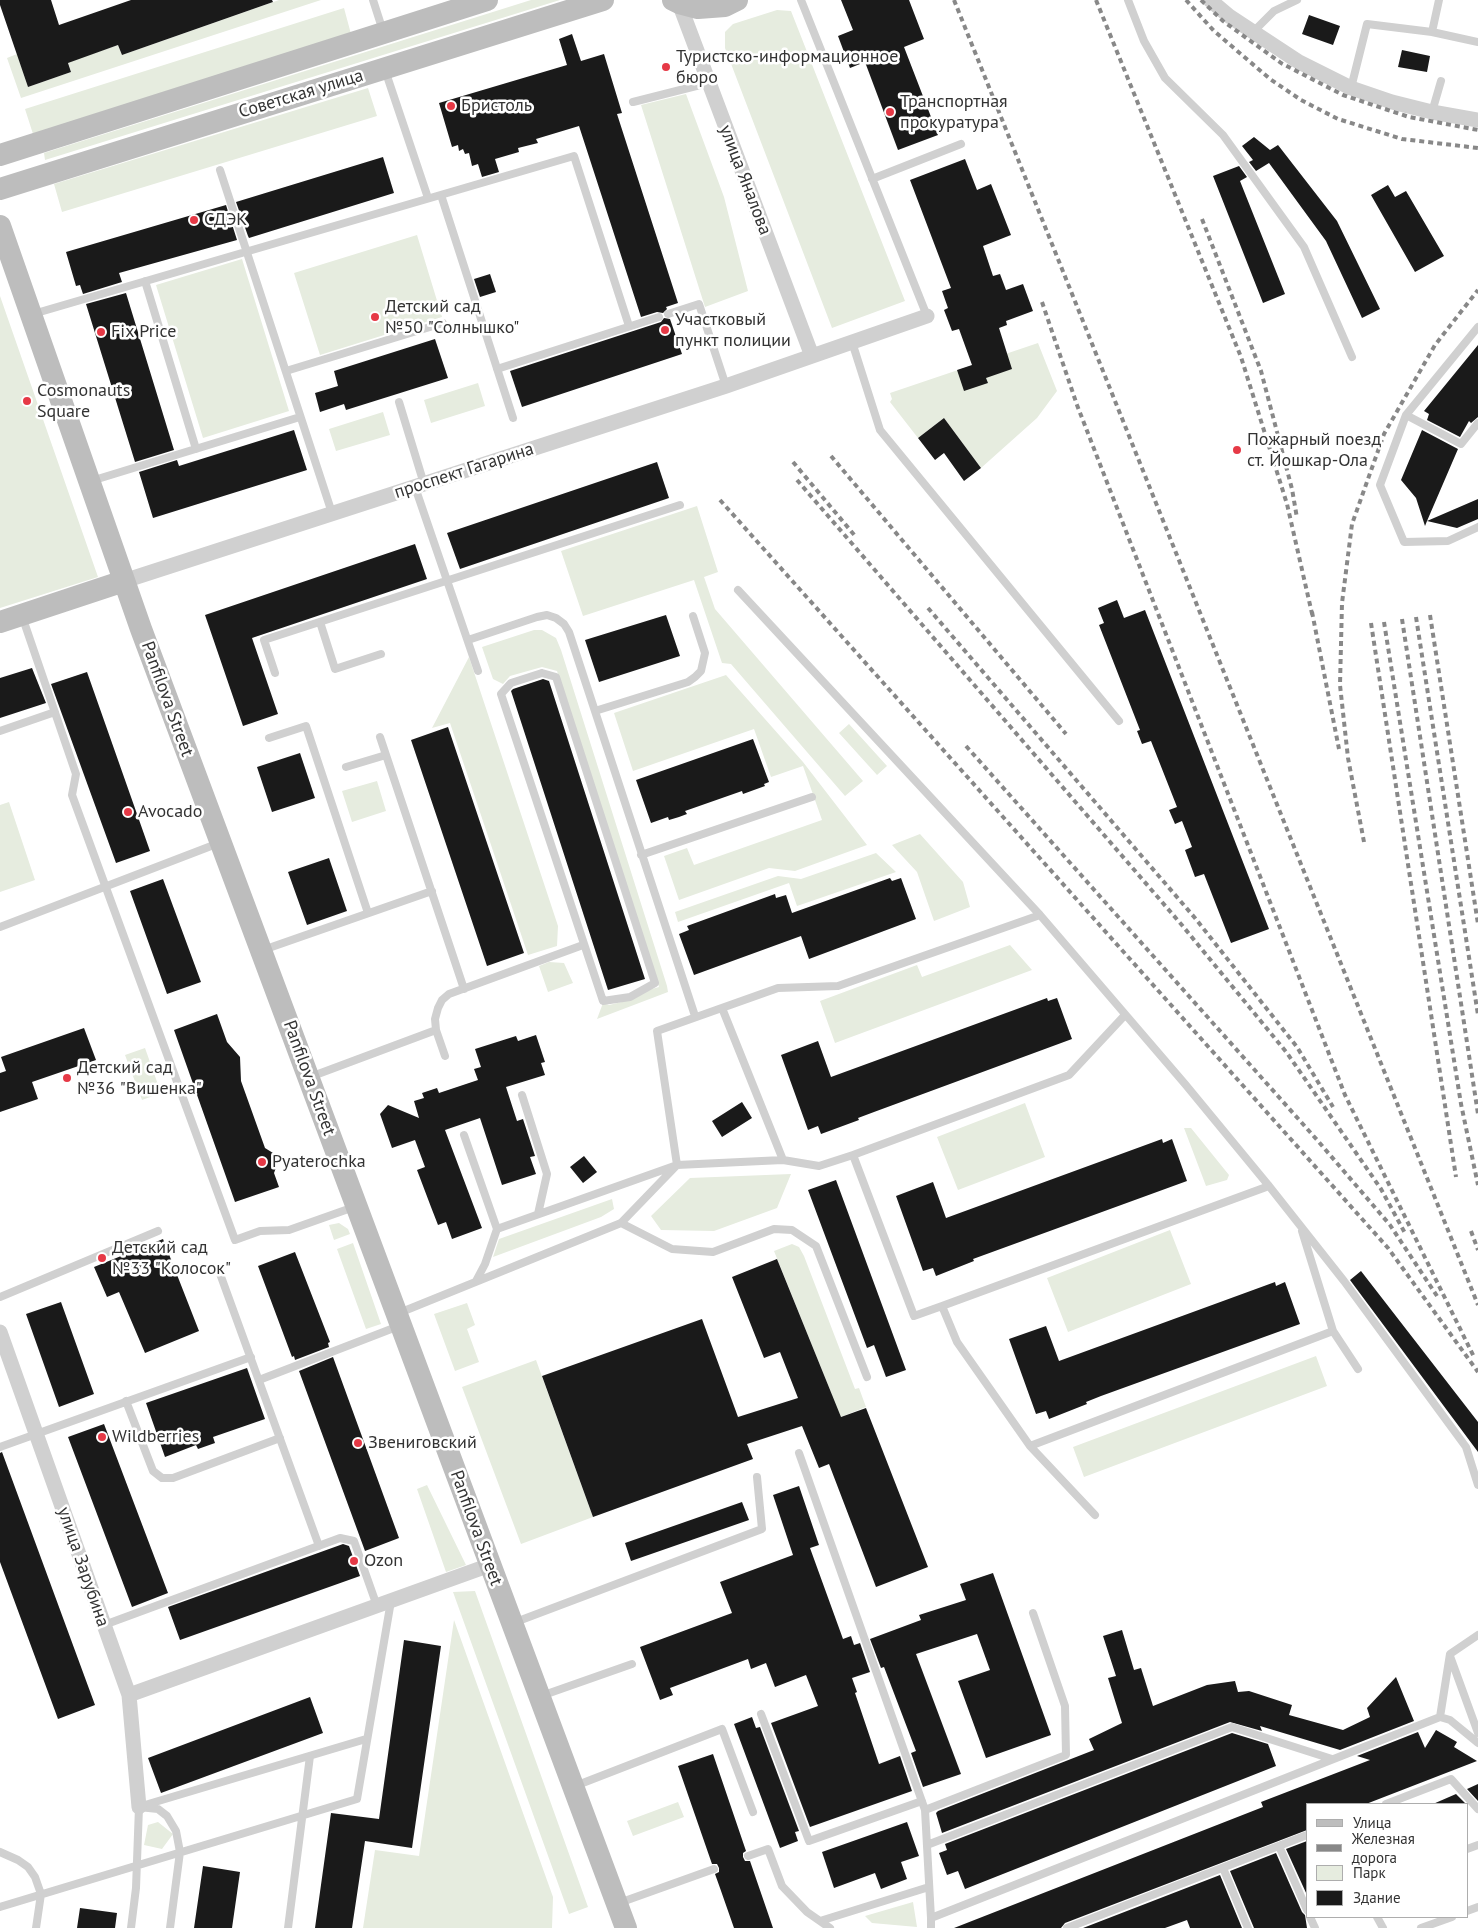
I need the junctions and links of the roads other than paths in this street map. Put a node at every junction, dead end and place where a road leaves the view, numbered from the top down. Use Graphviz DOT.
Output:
graph roads {
  1 [pos="373,0"];
  2 [pos="487,0"];
  3 [pos="603,0"];
  4 [pos="737,0"];
  5 [pos="801,0"];
  6 [pos="1128,0"];
  7 [pos="1210,0"];
  8 [pos="1297,0"];
  9 [pos="1439,0"];
  10 [pos="676,2"];
  11 [pos="1253,32"];
  12 [pos="1432,32"];
  13 [pos="384,33"];
  14 [pos="1478,42"];
  15 [pos="384,68"];
  16 [pos="1442,81"];
  17 [pos="708,83"];
  18 [pos="1351,88"];
  19 [pos="633,102"];
  20 [pos="1432,112"];
  21 [pos="1478,120"];
  22 [pos="961,144"];
  23 [pos="0,155"];
  24 [pos="220,170"];
  25 [pos="872,178"];
  26 [pos="0,189"];
  27 [pos="440,195"];
  28 [pos="428,198"];
  29 [pos="0,226"];
  30 [pos="247,251"];
  31 [pos="145,281"];
  32 [pos="668,314"];
  33 [pos="31,315"];
  34 [pos="927,316"];
  35 [pos="659,317"];
  36 [pos="443,323"];
  37 [pos="629,326"];
  38 [pos="1478,327"];
  39 [pos="852,342"];
  40 [pos="812,356"];
  41 [pos="1352,357"];
  42 [pos="497,369"];
  43 [pos="286,371"];
  44 [pos="726,386"];
  45 [pos="399,402"];
  46 [pos="1406,415"];
  47 [pos="300,417"];
  48 [pos="513,418"];
  49 [pos="1478,423"];
  50 [pos="196,449"];
  51 [pos="89,482"];
  52 [pos="420,486"];
  53 [pos="680,505"];
  54 [pos="332,513"];
  55 [pos="1478,527"];
  56 [pos="448,580"];
  57 [pos="124,581"];
  58 [pos="738,590"];
  59 [pos="22,615"];
  60 [pos="693,616"];
  61 [pos="0,622"];
  62 [pos="320,622"];
  63 [pos="468,640"];
  64 [pos="380,654"];
  65 [pos="478,671"];
  66 [pos="275,673"];
  67 [pos="595,711"];
  68 [pos="55,712"];
  69 [pos="1119,721"];
  70 [pos="0,731"];
  71 [pos="380,737"];
  72 [pos="270,738"];
  73 [pos="386,755"];
  74 [pos="346,767"];
  75 [pos="812,796"];
  76 [pos="220,842"];
  77 [pos="641,855"];
  78 [pos="105,887"];
  79 [pos="432,891"];
  80 [pos="368,913"];
  81 [pos="1040,915"];
  82 [pos="0,927"];
  83 [pos="583,945"];
  84 [pos="261,951"];
  85 [pos="464,989"];
  86 [pos="722,1008"];
  87 [pos="1125,1015"];
  88 [pos="696,1016"];
  89 [pos="436,1030"];
  90 [pos="445,1056"];
  91 [pos="308,1078"];
  92 [pos="522,1096"];
  93 [pos="464,1135"];
  94 [pos="853,1156"];
  95 [pos="783,1160"];
  96 [pos="677,1165"];
  97 [pos="1269,1186"];
  98 [pos="356,1206"];
  99 [pos="538,1214"];
  100 [pos="621,1223"];
  101 [pos="1300,1226"];
  102 [pos="497,1229"];
  103 [pos="158,1231"];
  104 [pos="219,1271"];
  105 [pos="476,1281"];
  106 [pos="0,1297"];
  107 [pos="942,1306"];
  108 [pos="398,1319"];
  109 [pos="1333,1331"];
  110 [pos="0,1332"];
  111 [pos="251,1357"];
  112 [pos="1358,1369"];
  113 [pos="867,1377"];
  114 [pos="259,1380"];
  115 [pos="126,1401"];
  116 [pos="36,1434"];
  117 [pos="280,1438"];
  118 [pos="0,1446"];
  119 [pos="1030,1446"];
  120 [pos="799,1453"];
  121 [pos="757,1477"];
  122 [pos="1478,1485"];
  123 [pos="1095,1515"];
  124 [pos="319,1546"];
  125 [pos="490,1565"];
  126 [pos="384,1603"];
  127 [pos="1033,1613"];
  128 [pos="512,1624"];
  129 [pos="104,1625"];
  130 [pos="1478,1635"];
  131 [pos="1450,1654"];
  132 [pos="632,1664"];
  133 [pos="129,1695"];
  134 [pos="539,1696"];
  135 [pos="761,1714"];
  136 [pos="1440,1717"];
  137 [pos="1478,1733"];
  138 [pos="366,1739"];
  139 [pos="1478,1742"];
  140 [pos="310,1756"];
  141 [pos="1332,1759"];
  142 [pos="573,1786"];
  143 [pos="922,1801"];
  144 [pos="1389,1803"];
  145 [pos="139,1807"];
  146 [pos="1478,1809"];
  147 [pos="925,1810"];
  148 [pos="753,1812"];
  149 [pos="303,1815"];
  150 [pos="1306,1835"];
  151 [pos="927,1845"];
  152 [pos="1279,1846"];
  153 [pos="0,1852"];
  154 [pos="180,1852"];
  155 [pos="748,1856"];
  156 [pos="137,1865"];
  157 [pos="1223,1868"];
  158 [pos="714,1869"];
  159 [pos="928,1887"];
  160 [pos="41,1894"];
  161 [pos="617,1904"];
  162 [pos="0,1906"];
  163 [pos="1306,1908"];
  164 [pos="931,1918"];
  165 [pos="1449,1918"];
  166 [pos="820,1921"];
  167 [pos="36,1928"];
  168 [pos="131,1928"];
  169 [pos="170,1928"];
  170 [pos="288,1928"];
  171 [pos="613,1928"];
  172 [pos="626,1928"];
  173 [pos="636,1928"];
  174 [pos="830,1928"];
  175 [pos="931,1928"];
  176 [pos="1067,1928"];
  177 [pos="1248,1928"];
  178 [pos="1421,1928"];
  1 -- 13 [label="lane"];
  2 -- 13 [label="main road, Советская улица"];
  3 -- 15 [label="main road, Советская улица"];
  4 -- 10 [label="main road"];
  5 -- 25 [label="lane"];
  6 -- 41 [label="lane"];
  7 -- 11 [label="street"];
  8 -- 11 [label="lane"];
  9 -- 12 [label="lane"];
  10 -- 17 [label="street, улица Яналова"];
  11 -- 18 [label="street"];
  12 -- 14 [label="lane"];
  12 -- 18 [label="lane"];
  13 -- 23 [label="main road, Советская улица"];
  15 -- 26 [label="main road, Советская улица"];
  15 -- 28 [label="lane"];
  16 -- 20 [label="lane"];
  17 -- 19 [label="lane"];
  17 -- 40 [label="street, улица Яналова"];
  18 -- 20 [label="street"];
  20 -- 21 [label="street"];
  22 -- 25 [label="lane"];
  24 -- 30 [label="lane"];
  25 -- 34 [label="lane"];
  27 -- 28 [label="lane"];
  27 -- 37 [label="lane"];
  27 -- 42 [label="lane"];
  28 -- 30 [label="lane"];
  29 -- 33 [label="main road, Panfilova Street"];
  30 -- 31 [label="lane"];
  30 -- 43 [label="lane"];
  31 -- 33 [label="lane"];
  31 -- 50 [label="lane"];
  32 -- 44 [label="lane"];
  33 -- 51 [label="main road, Panfilova Street"];
  34 -- 39 [label="street, проспект Гагарина"];
  35 -- 37 [label="lane"];
  36 -- 43 [label="lane"];
  37 -- 42 [label="lane"];
  38 -- 46 [label="lane"];
  39 -- 40 [label="street, проспект Гагарина"];
  39 -- 69 [label="lane"];
  40 -- 44 [label="street, проспект Гагарина"];
  42 -- 48 [label="lane"];
  43 -- 47 [label="lane"];
  44 -- 52 [label="street, проспект Гагарина"];
  45 -- 52 [label="lane"];
  46 -- 49 [label="lane"];
  46 -- 55 [label="lane"];
  47 -- 50 [label="lane"];
  47 -- 54 [label="lane"];
  50 -- 51 [label="lane"];
  51 -- 57 [label="main road, Panfilova Street"];
  52 -- 54 [label="street, проспект Гагарина"];
  52 -- 56 [label="lane"];
  53 -- 56 [label="lane"];
  54 -- 57 [label="street, проспект Гагарина"];
  56 -- 62 [label="lane"];
  56 -- 63 [label="lane"];
  57 -- 59 [label="main road, проспект Гагарина"];
  57 -- 76 [label="main road, Panfilova Street"];
  58 -- 81 [label="lane"];
  59 -- 61 [label="main road, проспект Гагарина"];
  59 -- 68 [label="lane"];
  60 -- 67 [label="lane"];
  62 -- 64 [label="lane"];
  62 -- 66 [label="lane"];
  63 -- 65 [label="lane"];
  63 -- 67 [label="lane"];
  67 -- 77 [label="lane"];
  68 -- 70 [label="lane"];
  68 -- 78 [label="lane"];
  71 -- 73 [label="lane"];
  72 -- 80 [label="lane"];
  73 -- 74 [label="lane"];
  73 -- 79 [label="lane"];
  75 -- 77 [label="lane"];
  76 -- 78 [label="lane"];
  76 -- 84 [label="main road, Panfilova Street"];
  77 -- 88 [label="lane"];
  78 -- 82 [label="lane"];
  78 -- 98 [label="lane"];
  79 -- 80 [label="lane"];
  79 -- 85 [label="lane"];
  80 -- 84 [label="lane"];
  81 -- 86 [label="lane"];
  81 -- 87 [label="lane"];
  83 -- 83 [label="lane"];
  83 -- 85 [label="lane"];
  84 -- 91 [label="main road, Panfilova Street"];
  85 -- 89 [label="lane"];
  86 -- 88 [label="lane"];
  86 -- 95 [label="lane"];
  87 -- 94 [label="lane"];
  87 -- 97 [label="lane"];
  88 -- 96 [label="lane"];
  89 -- 90 [label="lane"];
  89 -- 91 [label="lane"];
  91 -- 98 [label="main road, Panfilova Street"];
  92 -- 99 [label="lane"];
  93 -- 102 [label="lane"];
  94 -- 95 [label="lane"];
  94 -- 107 [label="lane"];
  95 -- 96 [label="lane"];
  96 -- 99 [label="lane"];
  96 -- 100 [label="lane"];
  97 -- 101 [label="lane"];
  97 -- 107 [label="lane"];
  98 -- 108 [label="main road, Panfilova Street"];
  99 -- 102 [label="lane"];
  100 -- 105 [label="lane"];
  100 -- 113 [label="lane"];
  101 -- 109 [label="lane"];
  101 -- 122 [label="lane"];
  102 -- 105 [label="lane"];
  103 -- 106 [label="lane"];
  104 -- 111 [label="lane"];
  105 -- 108 [label="lane"];
  107 -- 119 [label="lane"];
  108 -- 114 [label="lane"];
  108 -- 125 [label="main road, Panfilova Street"];
  109 -- 112 [label="lane"];
  109 -- 119 [label="lane"];
  110 -- 116 [label="street, улица Зарубина"];
  111 -- 114 [label="lane"];
  111 -- 115 [label="lane"];
  114 -- 117 [label="lane"];
  115 -- 116 [label="lane"];
  115 -- 117 [label="lane"];
  116 -- 118 [label="lane"];
  116 -- 129 [label="street, улица Зарубина"];
  117 -- 124 [label="lane"];
  119 -- 123 [label="lane"];
  120 -- 143 [label="lane"];
  121 -- 128 [label="lane"];
  124 -- 126 [label="lane"];
  124 -- 129 [label="lane"];
  125 -- 126 [label="street"];
  125 -- 128 [label="main road, Panfilova Street"];
  126 -- 133 [label="street"];
  126 -- 138 [label="lane"];
  127 -- 147 [label="lane"];
  128 -- 134 [label="main road, Panfilova Street"];
  129 -- 133 [label="street, улица Зарубина"];
  130 -- 131 [label="lane"];
  131 -- 136 [label="lane"];
  131 -- 137 [label="lane"];
  132 -- 134 [label="lane"];
  133 -- 145 [label="street, улица Зарубина"];
  134 -- 142 [label="main road, Panfilova Street"];
  135 -- 143 [label="lane"];
  136 -- 139 [label="lane"];
  136 -- 141 [label="lane"];
  138 -- 140 [label="lane"];
  138 -- 149 [label="lane"];
  140 -- 145 [label="lane"];
  140 -- 149 [label="lane"];
  141 -- 151 [label="lane"];
  141 -- 164 [label="lane"];
  142 -- 148 [label="lane"];
  142 -- 161 [label="main road, Panfilova Street"];
  143 -- 147 [label="lane"];
  144 -- 146 [label="lane"];
  145 -- 154 [label="lane"];
  145 -- 156 [label="lane"];
  147 -- 151 [label="lane"];
  149 -- 154 [label="lane"];
  149 -- 170 [label="lane"];
  150 -- 152 [label="lane"];
  151 -- 159 [label="lane"];
  152 -- 157 [label="lane"];
  152 -- 163 [label="lane"];
  153 -- 160 [label="lane"];
  154 -- 156 [label="lane"];
  154 -- 169 [label="lane"];
  155 -- 166 [label="lane"];
  156 -- 160 [label="lane"];
  156 -- 168 [label="lane"];
  157 -- 176 [label="lane"];
  157 -- 177 [label="lane"];
  158 -- 161 [label="lane"];
  159 -- 164 [label="lane"];
  159 -- 166 [label="lane"];
  160 -- 162 [label="lane"];
  160 -- 167 [label="lane"];
  161 -- 171 [label="main road"];
  161 -- 172 [label="main road, Panfilova Street"];
  161 -- 173 [label="main road"];
  164 -- 175 [label="lane"];
  165 -- 178 [label="lane"];
  166 -- 174 [label="lane"];
}
